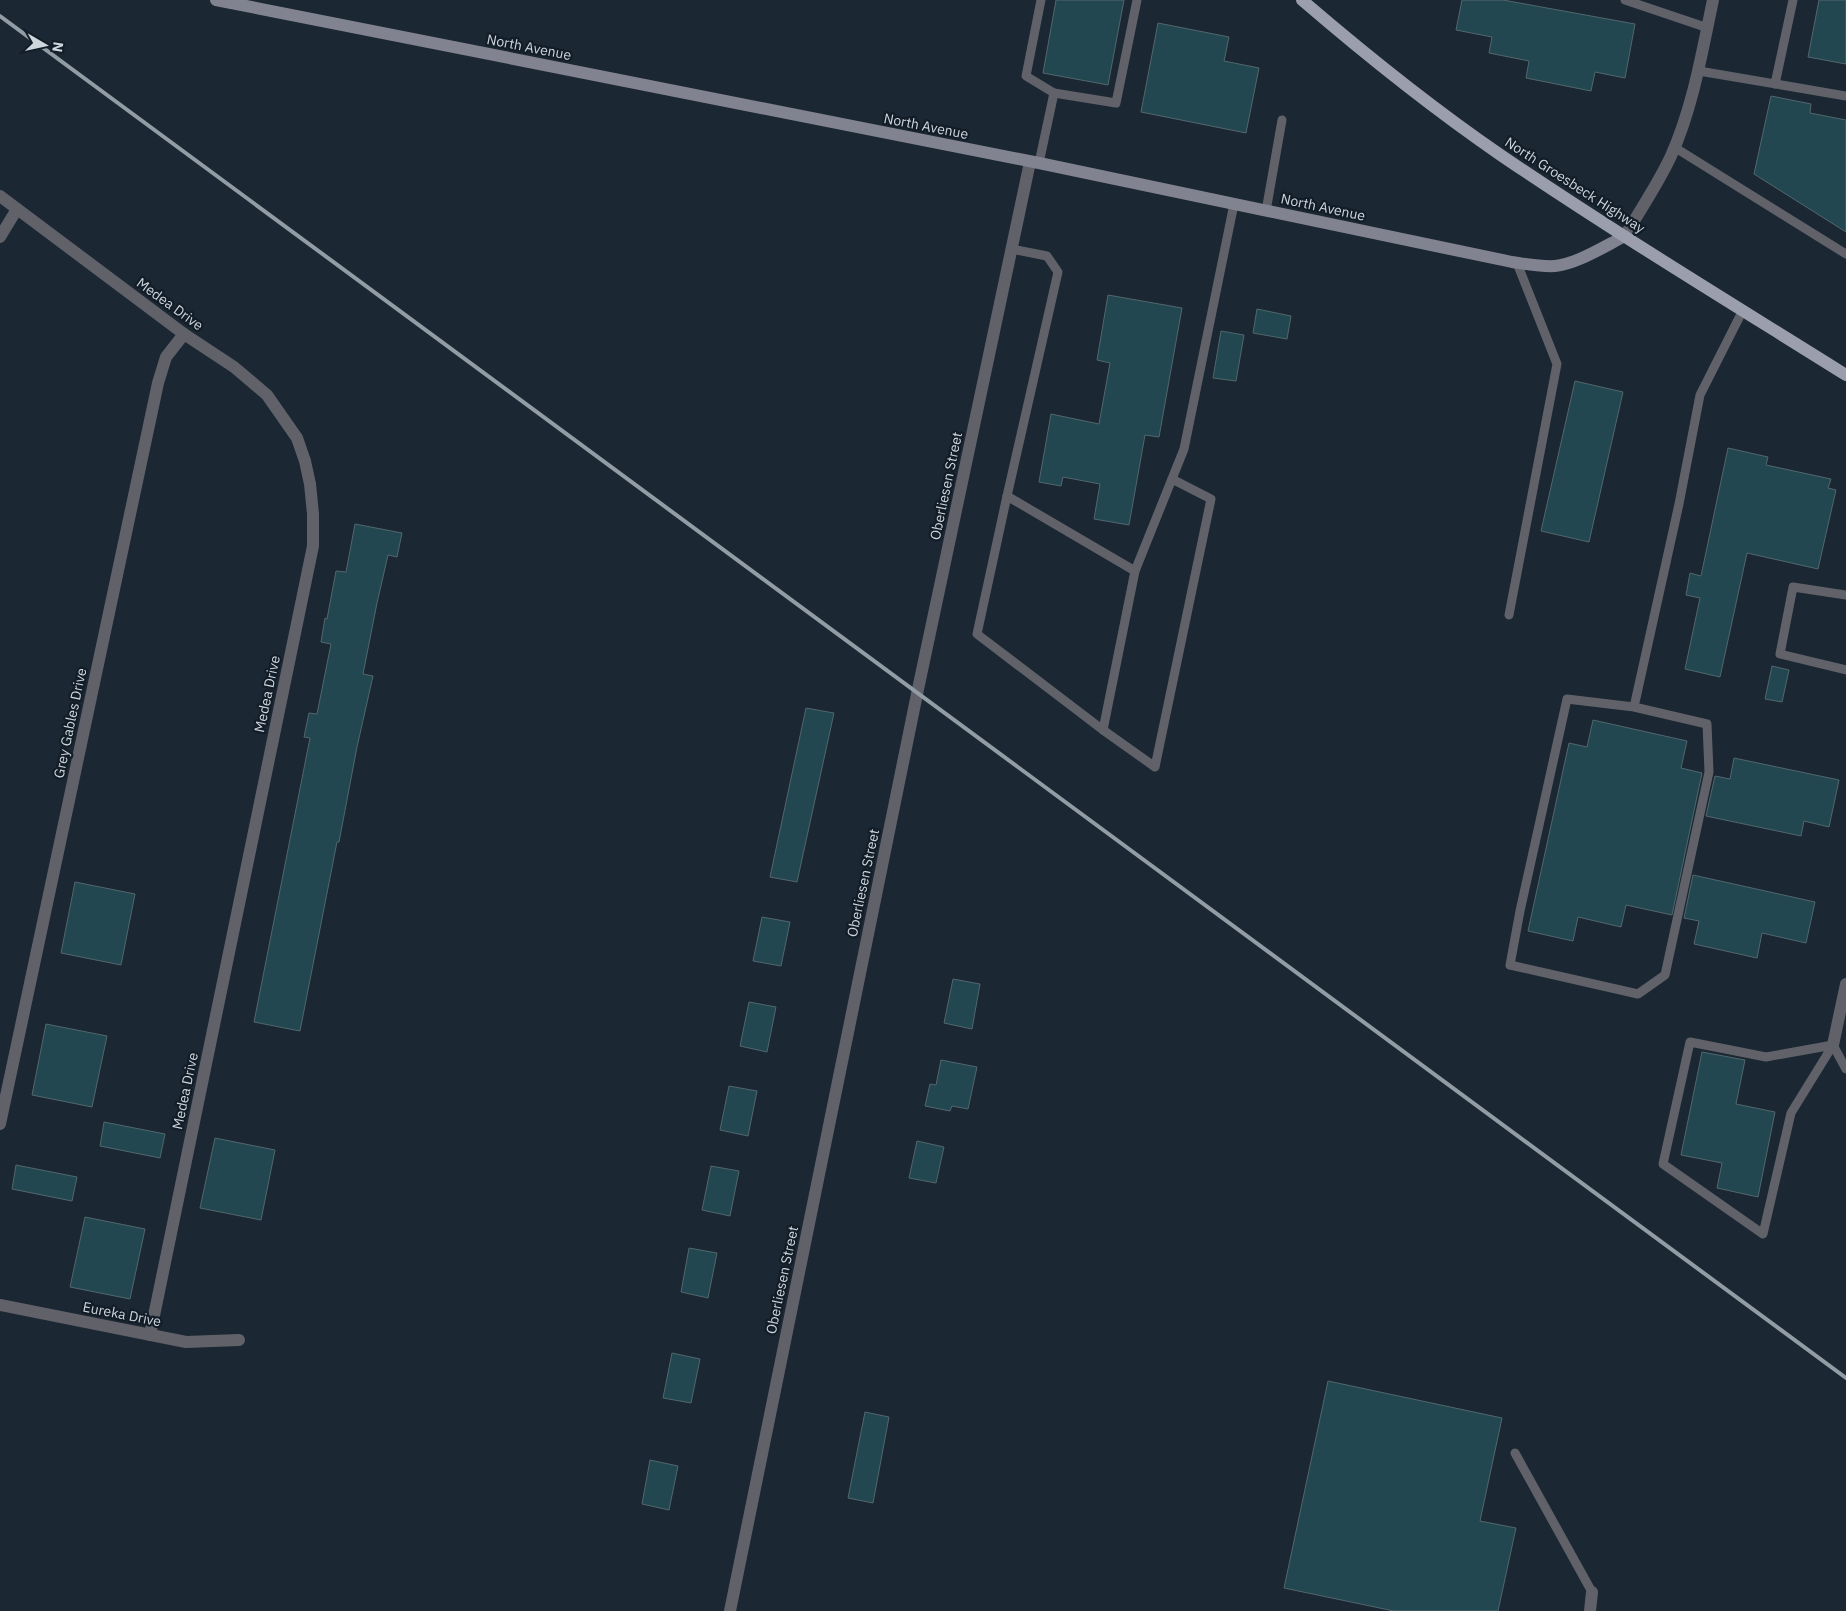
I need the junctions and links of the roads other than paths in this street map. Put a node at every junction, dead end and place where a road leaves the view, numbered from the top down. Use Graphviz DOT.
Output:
graph roads {
  1 [pos="216,0"];
  2 [pos="1041,0"];
  3 [pos="1137,0"];
  4 [pos="1302,0"];
  5 [pos="1625,0"];
  6 [pos="1713,0"];
  7 [pos="1793,0"];
  8 [pos="254,4"];
  9 [pos="1708,28"];
  10 [pos="1698,71"];
  11 [pos="1775,84"];
  12 [pos="1054,93"];
  13 [pos="1846,96"];
  14 [pos="1282,120"];
  15 [pos="1674,147"];
  16 [pos="1035,163"];
  17 [pos="0,196"];
  18 [pos="1234,204"];
  19 [pos="17,209"];
  20 [pos="1266,211"];
  21 [pos="1625,236"];
  22 [pos="0,237"];
  23 [pos="1012,248"];
  24 [pos="1846,254"];
  25 [pos="1517,262"];
  26 [pos="1743,310"];
  27 [pos="184,334"];
  28 [pos="1846,375"];
  29 [pos="1172,479"];
  30 [pos="1007,496"];
  31 [pos="1135,571"];
  32 [pos="1846,595"];
  33 [pos="1509,616"];
  34 [pos="1846,670"];
  35 [pos="1634,707"];
  36 [pos="1103,730"];
  37 [pos="1846,984"];
  38 [pos="1833,1045"];
  39 [pos="1846,1070"];
  40 [pos="3,1098"];
  41 [pos="0,1124"];
  42 [pos="0,1305"];
  43 [pos="150,1335"];
  44 [pos="239,1340"];
  45 [pos="1515,1452"];
  46 [pos="1592,1592"];
  47 [pos="730,1611"];
  48 [pos="1590,1611"];
  1 -- 8 [label="main road, North Avenue"];
  2 -- 12 [label="lane"];
  3 -- 12 [label="lane"];
  4 -- 21 [label="main road, North Groesbeck Highway"];
  5 -- 9 [label="lane"];
  6 -- 9 [label="street"];
  7 -- 11 [label="lane"];
  8 -- 16 [label="main road, North Avenue"];
  9 -- 10 [label="street"];
  10 -- 11 [label="lane"];
  10 -- 15 [label="street"];
  11 -- 13 [label="lane"];
  12 -- 16 [label="lane"];
  14 -- 20 [label="lane"];
  15 -- 21 [label="street"];
  15 -- 24 [label="lane"];
  16 -- 18 [label="main road, North Avenue"];
  16 -- 23 [label="street, Oberliesen Street"];
  17 -- 19 [label="street, Medea Drive"];
  18 -- 20 [label="main road, North Avenue"];
  18 -- 29 [label="lane"];
  19 -- 22 [label="street"];
  19 -- 27 [label="street, Medea Drive"];
  20 -- 25 [label="main road, North Avenue"];
  21 -- 25 [label="main road, North Avenue"];
  21 -- 26 [label="main road, North Groesbeck Highway"];
  23 -- 30 [label="lane"];
  23 -- 47 [label="street, Oberliesen Street"];
  25 -- 33 [label="lane"];
  26 -- 28 [label="main road, North Groesbeck Highway"];
  26 -- 35 [label="lane"];
  27 -- 40 [label="street, Grey Gables Drive"];
  27 -- 43 [label="street, Medea Drive"];
  29 -- 31 [label="lane"];
  29 -- 36 [label="lane"];
  30 -- 31 [label="lane"];
  30 -- 36 [label="lane"];
  31 -- 36 [label="lane"];
  32 -- 34 [label="lane"];
  35 -- 35 [label="lane"];
  37 -- 38 [label="street"];
  38 -- 38 [label="lane"];
  38 -- 39 [label="lane"];
  40 -- 41 [label="street, Grey Gables Drive"];
  42 -- 43 [label="street, Eureka Drive"];
  43 -- 44 [label="street, Eureka Drive"];
  45 -- 46 [label="lane"];
  46 -- 48 [label="street"];
}
